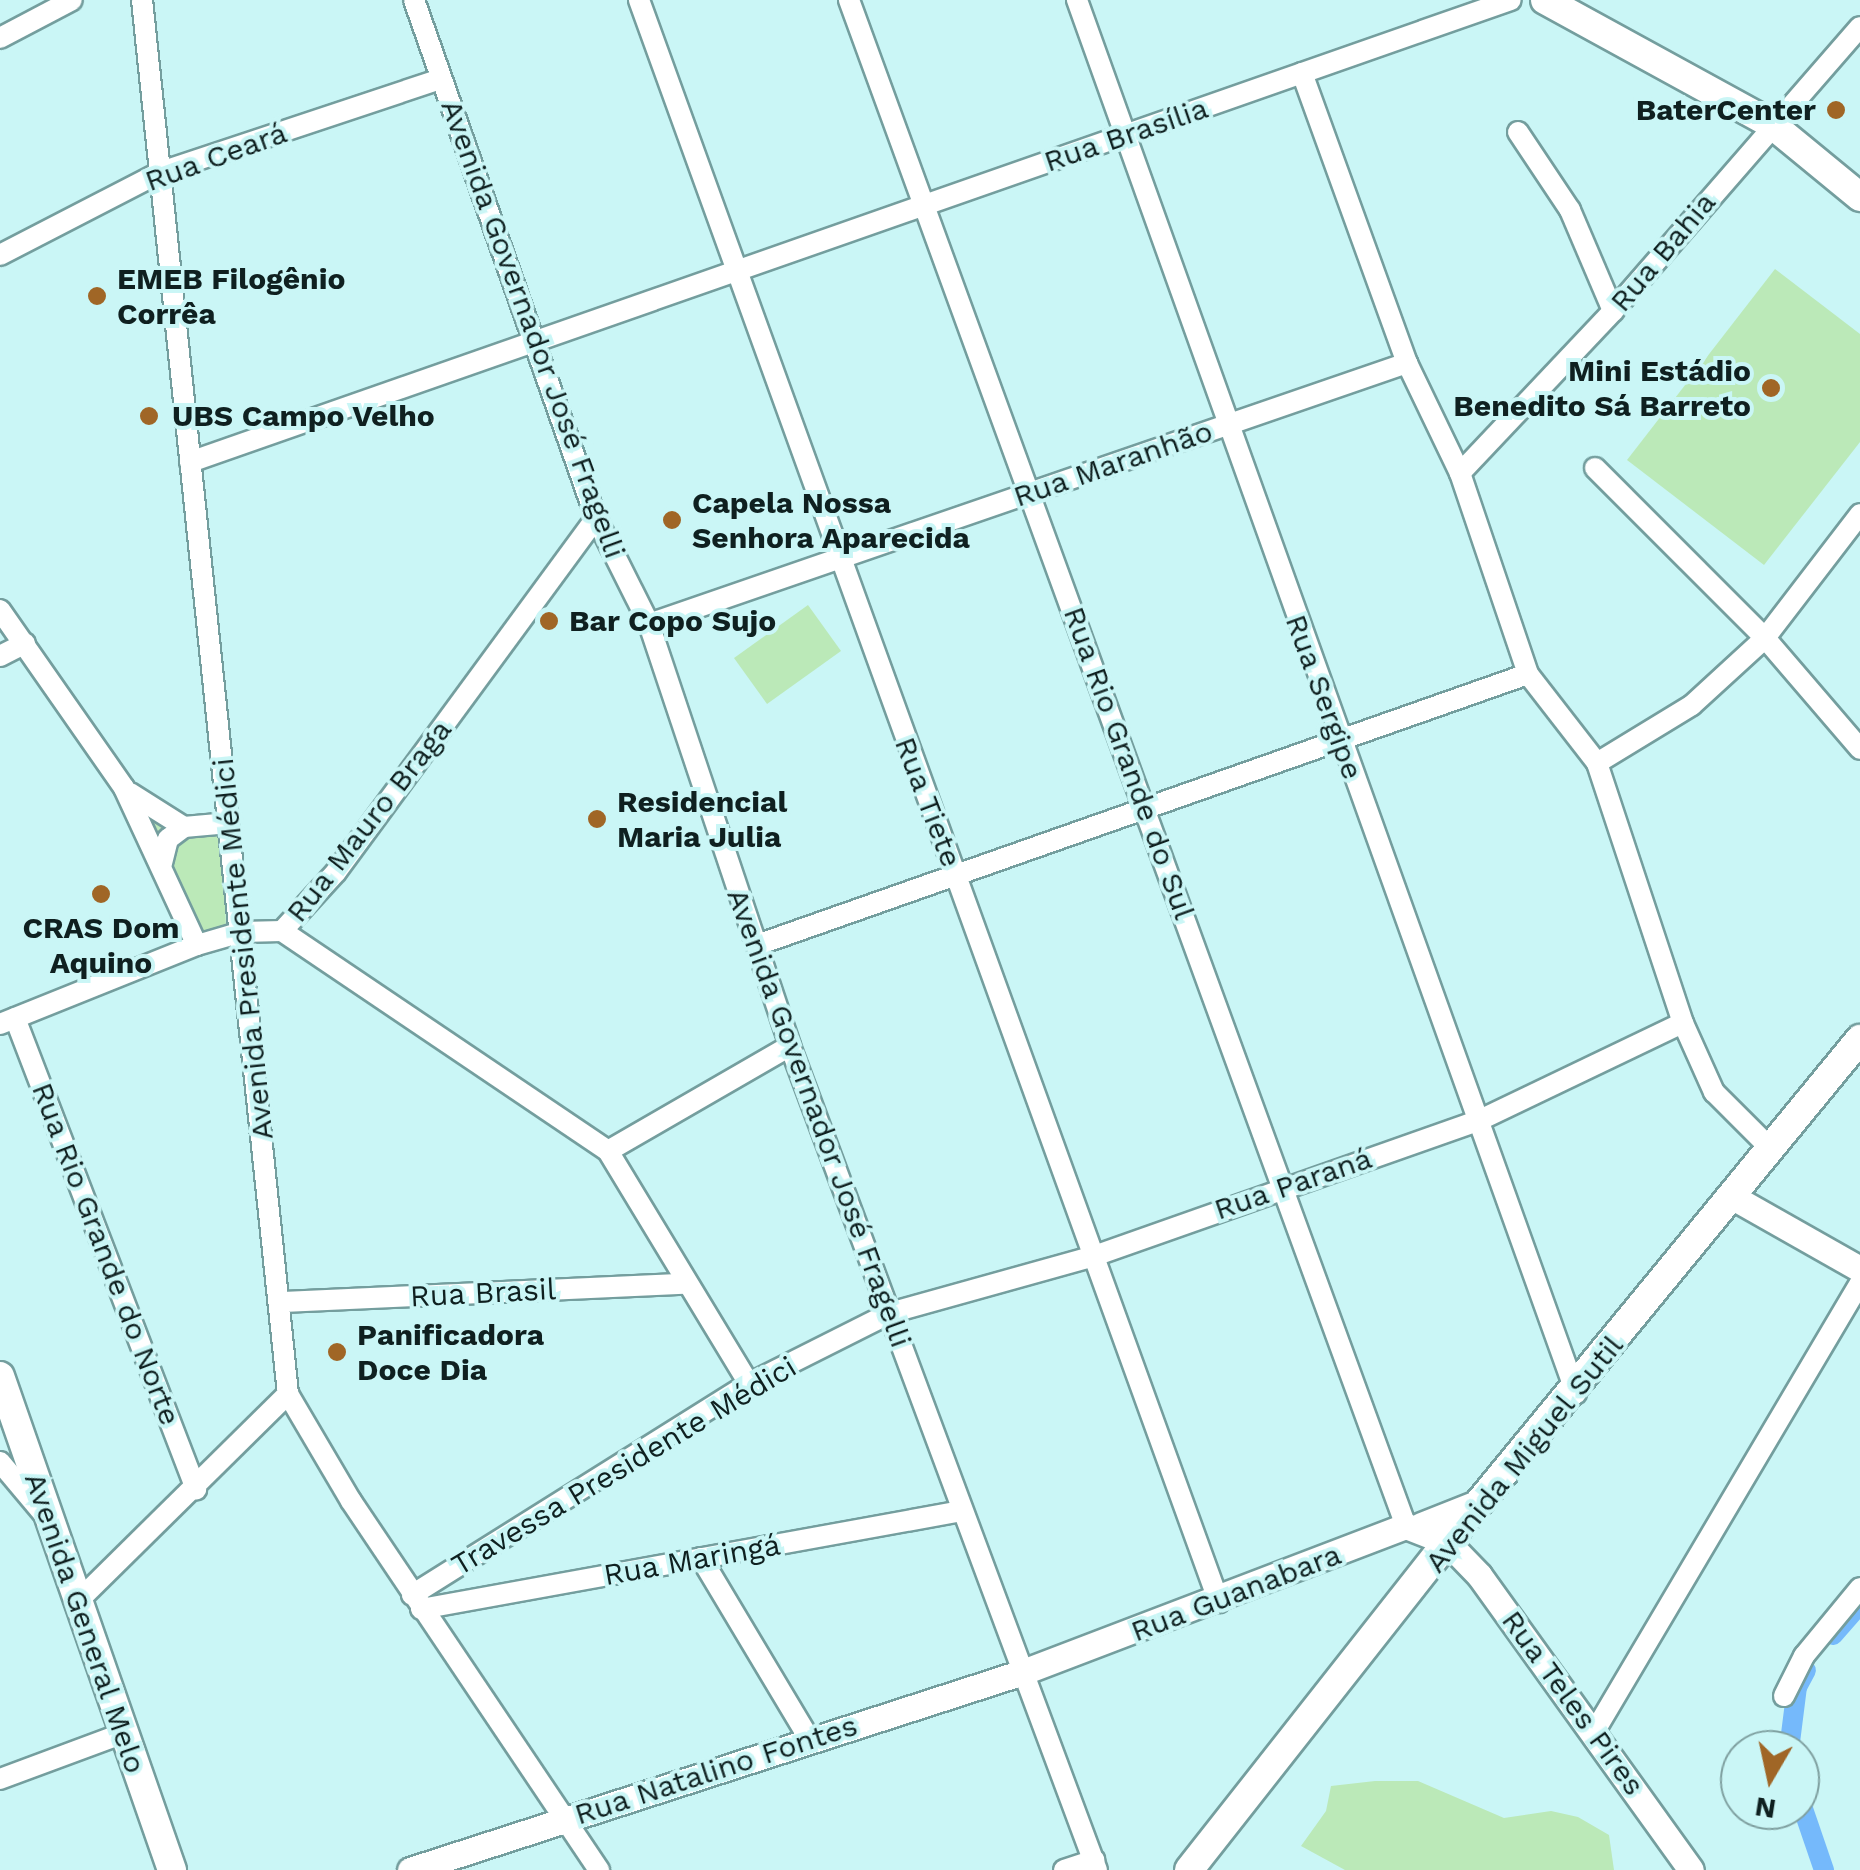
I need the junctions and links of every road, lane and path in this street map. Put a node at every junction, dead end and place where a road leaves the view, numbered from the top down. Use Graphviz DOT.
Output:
graph roads {
  1 [pos="72,0"];
  2 [pos="142,0"];
  3 [pos="414,0"];
  4 [pos="639,0"];
  5 [pos="849,0"];
  6 [pos="1077,0"];
  7 [pos="1511,0"];
  8 [pos="1546,0"];
  9 [pos="1860,27"];
  10 [pos="0,38"];
  11 [pos="1302,73"];
  12 [pos="441,79"];
  13 [pos="1770,123"];
  14 [pos="1518,132"];
  15 [pos="1122,136"];
  16 [pos="160,172"];
  17 [pos="1860,197"];
  18 [pos="924,206"];
  19 [pos="0,255"];
  20 [pos="740,270"];
  21 [pos="1614,312"];
  22 [pos="533,342"];
  23 [pos="1407,363"];
  24 [pos="1226,425"];
  25 [pos="190,462"];
  26 [pos="1596,468"];
  27 [pos="1460,473"];
  28 [pos="1030,493"];
  29 [pos="596,518"];
  30 [pos="1856,526"];
  31 [pos="837,559"];
  32 [pos="0,610"];
  33 [pos="649,624"];
  34 [pos="1765,638"];
  35 [pos="24,644"];
  36 [pos="0,656"];
  37 [pos="1528,674"];
  38 [pos="1340,740"];
  39 [pos="1860,749"];
  40 [pos="1597,764"];
  41 [pos="124,788"];
  42 [pos="1145,808"];
  43 [pos="230,823"];
  44 [pos="184,827"];
  45 [pos="162,863"];
  46 [pos="956,875"];
  47 [pos="282,931"];
  48 [pos="242,932"];
  49 [pos="197,945"];
  50 [pos="757,945"];
  51 [pos="8,1021"];
  52 [pos="1683,1023"];
  53 [pos="1860,1038"];
  54 [pos="790,1046"];
  55 [pos="1478,1121"];
  56 [pos="1773,1150"];
  57 [pos="608,1151"];
  58 [pos="1286,1185"];
  59 [pos="1731,1196"];
  60 [pos="1094,1256"];
  61 [pos="1860,1269"];
  62 [pos="685,1284"];
  63 [pos="1860,1284"];
  64 [pos="282,1302"];
  65 [pos="890,1314"];
  66 [pos="0,1376"];
  67 [pos="748,1384"];
  68 [pos="1576,1393"];
  69 [pos="288,1394"];
  70 [pos="0,1462"];
  71 [pos="196,1490"];
  72 [pos="1481,1504"];
  73 [pos="962,1511"];
  74 [pos="49,1521"];
  75 [pos="1414,1526"];
  76 [pos="1448,1542"];
  77 [pos="701,1558"];
  78 [pos="1860,1588"];
  79 [pos="416,1602"];
  80 [pos="1220,1602"];
  81 [pos="76,1603"];
  82 [pos="1022,1672"];
  83 [pos="1784,1696"];
  84 [pos="1596,1729"];
  85 [pos="121,1734"];
  86 [pos="810,1740"];
  87 [pos="0,1779"];
  88 [pos="566,1819"];
  89 [pos="1096,1865"];
  90 [pos="172,1870"];
  91 [pos="410,1870"];
  92 [pos="599,1870"];
  93 [pos="1064,1870"];
  94 [pos="1189,1870"];
  95 [pos="1690,1870"];
  1 -- 10 [label="street"];
  2 -- 16 [label="street, Avenida Presidente Médici"];
  3 -- 12 [label="street, Avenida Governador José Fragelli"];
  4 -- 20 [label="street, Rua Tiete"];
  5 -- 18 [label="street, Rua Rio Grande do Sul"];
  6 -- 15 [label="street, Rua Sergipe"];
  7 -- 11 [label="street, Rua Brasília"];
  8 -- 13 [label="main road"];
  9 -- 13 [label="street, Rua Bahia"];
  11 -- 15 [label="street, Rua Brasília"];
  11 -- 23 [label="street"];
  12 -- 16 [label="street, Rua Ceará"];
  12 -- 22 [label="street, Avenida Governador José Fragelli"];
  13 -- 17 [label="main road"];
  13 -- 21 [label="street, Rua Bahia"];
  14 -- 21 [label="street"];
  15 -- 18 [label="street, Rua Brasília"];
  15 -- 24 [label="street, Rua Sergipe"];
  16 -- 19 [label="street, Rua Ceará"];
  16 -- 25 [label="street, Avenida Presidente Médici"];
  18 -- 20 [label="street, Rua Brasília"];
  18 -- 28 [label="street, Rua Rio Grande do Sul"];
  20 -- 22 [label="street, Rua Brasília"];
  20 -- 31 [label="street, Rua Tiete"];
  21 -- 27 [label="street, Rua Bahia"];
  22 -- 25 [label="street, Rua Brasília"];
  22 -- 29 [label="street, Avenida Governador José Fragelli"];
  23 -- 24 [label="street, Rua Maranhão"];
  23 -- 27 [label="street"];
  24 -- 28 [label="street, Rua Maranhão"];
  24 -- 38 [label="street, Rua Sergipe"];
  25 -- 43 [label="street, Avenida Presidente Médici"];
  26 -- 34 [label="street"];
  27 -- 37 [label="street"];
  28 -- 31 [label="street, Rua Maranhão"];
  28 -- 42 [label="street, Rua Rio Grande do Sul"];
  29 -- 33 [label="street, Avenida Governador José Fragelli"];
  29 -- 47 [label="street, Rua Mauro Braga"];
  30 -- 34 [label="street"];
  31 -- 33 [label="street, Rua Maranhão"];
  31 -- 46 [label="street, Rua Tiete"];
  32 -- 35 [label="street"];
  33 -- 50 [label="street, Avenida Governador José Fragelli"];
  34 -- 39 [label="street"];
  34 -- 40 [label="street"];
  35 -- 36 [label="street"];
  35 -- 41 [label="street"];
  37 -- 38 [label="street"];
  37 -- 40 [label="street"];
  38 -- 42 [label="street"];
  38 -- 55 [label="street, Rua Sergipe"];
  40 -- 52 [label="street"];
  41 -- 44 [label="street"];
  41 -- 45 [label="street"];
  42 -- 46 [label="street"];
  42 -- 58 [label="street, Rua Rio Grande do Sul"];
  43 -- 44 [label="street"];
  43 -- 48 [label="street, Avenida Presidente Médici"];
  44 -- 45 [label="street"];
  45 -- 49 [label="street"];
  46 -- 50 [label="street"];
  46 -- 60 [label="street, Rua Tiete"];
  47 -- 48 [label="street, Rua Mauro Braga"];
  47 -- 57 [label="street"];
  48 -- 49 [label="street, Rua Mauro Braga"];
  48 -- 64 [label="street, Avenida Presidente Médici"];
  49 -- 51 [label="street, Rua Mauro Braga"];
  50 -- 54 [label="street, Avenida Governador José Fragelli"];
  51 -- 71 [label="street, Rua Rio Grande do Norte"];
  52 -- 55 [label="street, Rua Paraná"];
  52 -- 56 [label="street"];
  53 -- 56 [label="main road, Avenida Miguel Sutil"];
  54 -- 57 [label="street"];
  54 -- 65 [label="street, Avenida Governador José Fragelli"];
  55 -- 58 [label="street, Rua Paraná"];
  55 -- 68 [label="street, Rua Sergipe"];
  56 -- 59 [label="main road, Avenida Miguel Sutil"];
  57 -- 62 [label="street"];
  58 -- 60 [label="street, Rua Paraná"];
  58 -- 75 [label="street, Rua Rio Grande do Sul"];
  59 -- 61 [label="street"];
  59 -- 68 [label="main road, Avenida Miguel Sutil"];
  60 -- 65 [label="street, Rua Paraná"];
  60 -- 80 [label="street, Rua Tiete"];
  62 -- 64 [label="street, Rua Brasil"];
  62 -- 67 [label="street"];
  63 -- 84 [label="street"];
  64 -- 69 [label="street, Avenida Presidente Médici"];
  65 -- 67 [label="street, Travessa Presidente Médici"];
  65 -- 73 [label="street, Avenida Governador José Fragelli"];
  66 -- 74 [label="main road, Avenida General Melo"];
  67 -- 79 [label="street, Travessa Presidente Médici"];
  68 -- 72 [label="main road, Avenida Miguel Sutil"];
  69 -- 71 [label="street"];
  69 -- 79 [label="street, Avenida Presidente Médici"];
  70 -- 74 [label="street"];
  71 -- 81 [label="street"];
  72 -- 75 [label="main road"];
  72 -- 76 [label="main road, Avenida Miguel Sutil"];
  73 -- 77 [label="street, Rua Maringá"];
  73 -- 82 [label="street, Avenida Governador José Fragelli"];
  74 -- 81 [label="main road, Avenida General Melo"];
  75 -- 76 [label="street"];
  75 -- 80 [label="street, Rua Guanabara"];
  76 -- 84 [label="street, Rua Teles Pires"];
  76 -- 94 [label="main road, Avenida Miguel Sutil"];
  77 -- 79 [label="street, Rua Maringá"];
  77 -- 86 [label="street"];
  78 -- 83 [label="street"];
  79 -- 88 [label="street, Avenida Presidente Médici"];
  80 -- 82 [label="street, Rua Guanabara"];
  81 -- 85 [label="main road, Avenida General Melo"];
  82 -- 86 [label="street, Rua Natalino Fontes"];
  82 -- 89 [label="street, Avenida Governador José Fragelli"];
  84 -- 95 [label="street, Rua Teles Pires"];
  85 -- 87 [label="street"];
  85 -- 90 [label="main road, Avenida General Melo"];
  86 -- 88 [label="street, Rua Natalino Fontes"];
  88 -- 91 [label="street, Rua Natalino Fontes"];
  88 -- 92 [label="street, Avenida Presidente Médici"];
  89 -- 93 [label="street"];
}
